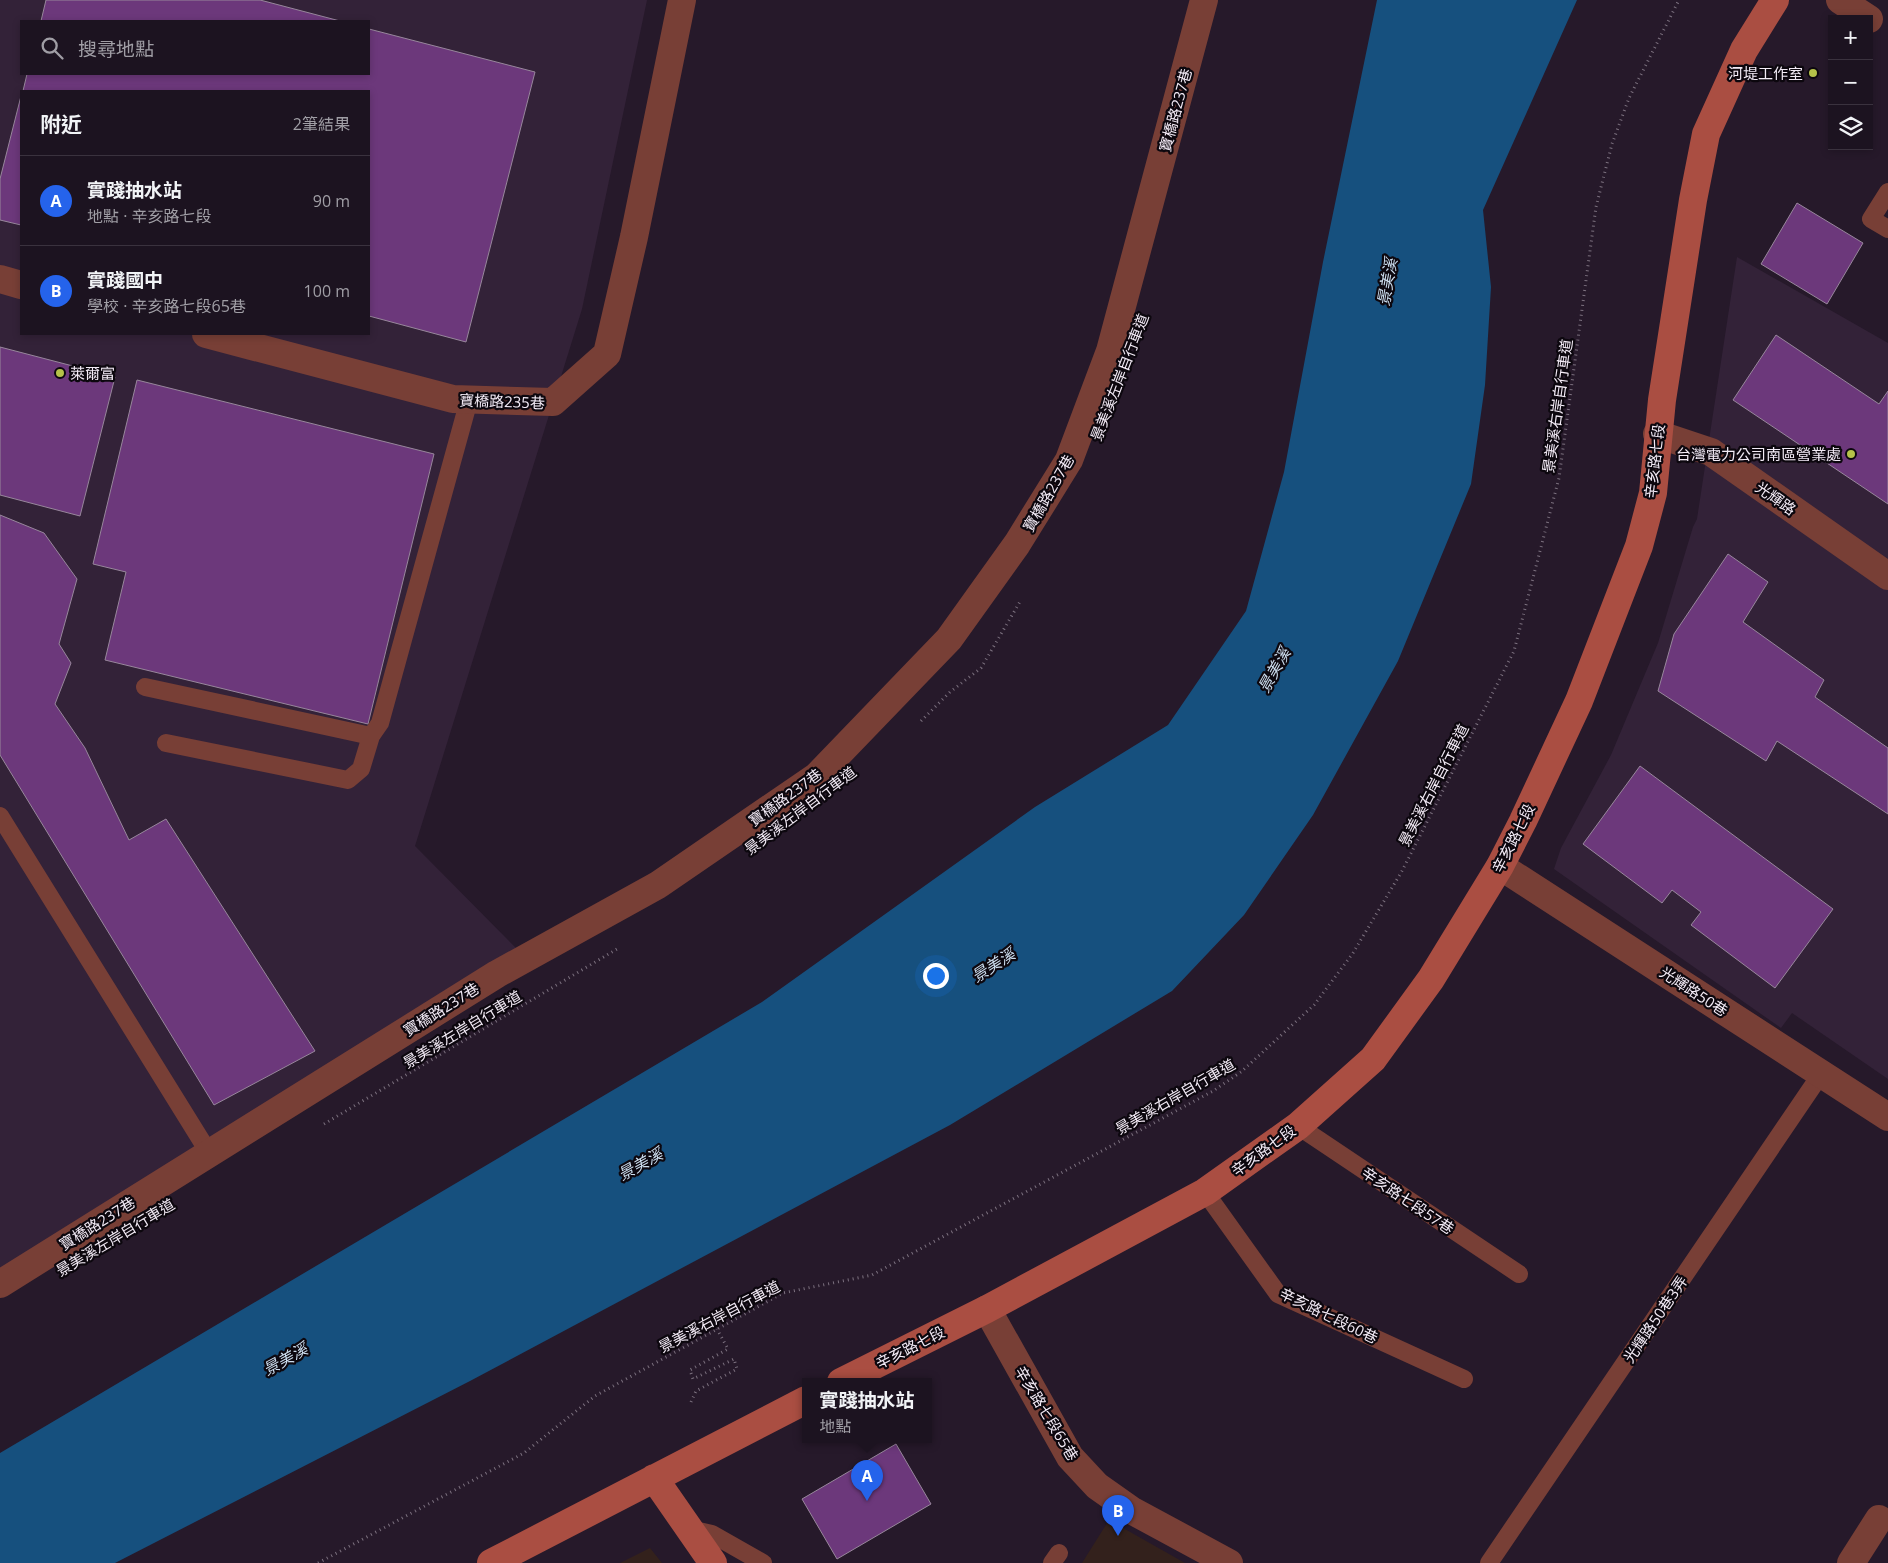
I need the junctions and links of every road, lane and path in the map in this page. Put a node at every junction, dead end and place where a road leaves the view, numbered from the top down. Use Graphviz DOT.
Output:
graph roads {
  1 [pos="682,0"];
  2 [pos="1204,0"];
  3 [pos="1679,0"];
  4 [pos="1775,0"];
  5 [pos="1840,0"];
  6 [pos="1863,15"];
  7 [pos="1873,22"];
  8 [pos="1888,32"];
  9 [pos="1888,192"];
  10 [pos="1888,229"];
  11 [pos="0,279"];
  12 [pos="20,285"];
  13 [pos="210,335"];
  14 [pos="469,400"];
  15 [pos="1657,434"];
  16 [pos="1888,576"];
  17 [pos="1026,593"];
  18 [pos="145,687"];
  19 [pos="916,726"];
  20 [pos="371,736"];
  21 [pos="166,743"];
  22 [pos="0,816"];
  23 [pos="1500,866"];
  24 [pos="617,949"];
  25 [pos="1821,1074"];
  26 [pos="1888,1116"];
  27 [pos="1298,1126"];
  28 [pos="317,1129"];
  29 [pos="209,1153"];
  30 [pos="1204,1192"];
  31 [pos="1519,1274"];
  32 [pos="0,1284"];
  33 [pos="987,1309"];
  34 [pos="717,1329"];
  35 [pos="849,1378"];
  36 [pos="1464,1379"];
  37 [pos="691,1402"];
  38 [pos="802,1402"];
  39 [pos="654,1478"];
  40 [pos="1885,1517"];
  41 [pos="690,1529"];
  42 [pos="318,1563"];
  43 [pos="491,1563"];
  44 [pos="713,1563"];
  45 [pos="763,1563"];
  46 [pos="1229,1563"];
  47 [pos="1489,1563"];
  48 [pos="1851,1563"];
  1 -- 14 [label="street, 寶橋路235巷"];
  2 -- 29 [label="street, 寶橋路237巷"];
  3 -- 34 [label="path, 景美溪右岸自行車道"];
  4 -- 15 [label="main road, 辛亥路七段"];
  5 -- 6 [label="street"];
  7 -- 8 [label="street"];
  9 -- 10 [label="lane"];
  11 -- 12 [label="street"];
  13 -- 14 [label="street, 寶橋路235巷"];
  14 -- 20 [label="lane"];
  15 -- 16 [label="street, 光輝路"];
  15 -- 23 [label="main road, 辛亥路七段"];
  17 -- 19 [label="path"];
  18 -- 20 [label="lane"];
  20 -- 21 [label="lane"];
  22 -- 29 [label="lane"];
  23 -- 25 [label="street, 光輝路50巷"];
  23 -- 27 [label="main road, 辛亥路七段"];
  24 -- 28 [label="path, 景美溪左岸自行車道"];
  25 -- 26 [label="street, 光輝路50巷"];
  25 -- 47 [label="lane, 光輝路50巷3弄"];
  27 -- 30 [label="main road, 辛亥路七段"];
  27 -- 31 [label="lane, 辛亥路七段57巷"];
  29 -- 32 [label="street, 寶橋路237巷"];
  30 -- 33 [label="main road, 辛亥路七段"];
  30 -- 36 [label="lane, 辛亥路七段60巷"];
  33 -- 35 [label="main road, 辛亥路七段"];
  33 -- 46 [label="street, 辛亥路七段65巷"];
  34 -- 37 [label="path"];
  34 -- 42 [label="path, 景美溪右岸自行車道"];
  38 -- 39 [label="main road"];
  39 -- 41 [label="main road"];
  39 -- 43 [label="main road"];
  40 -- 48 [label="street"];
  41 -- 44 [label="main road"];
  41 -- 45 [label="lane"];
}
